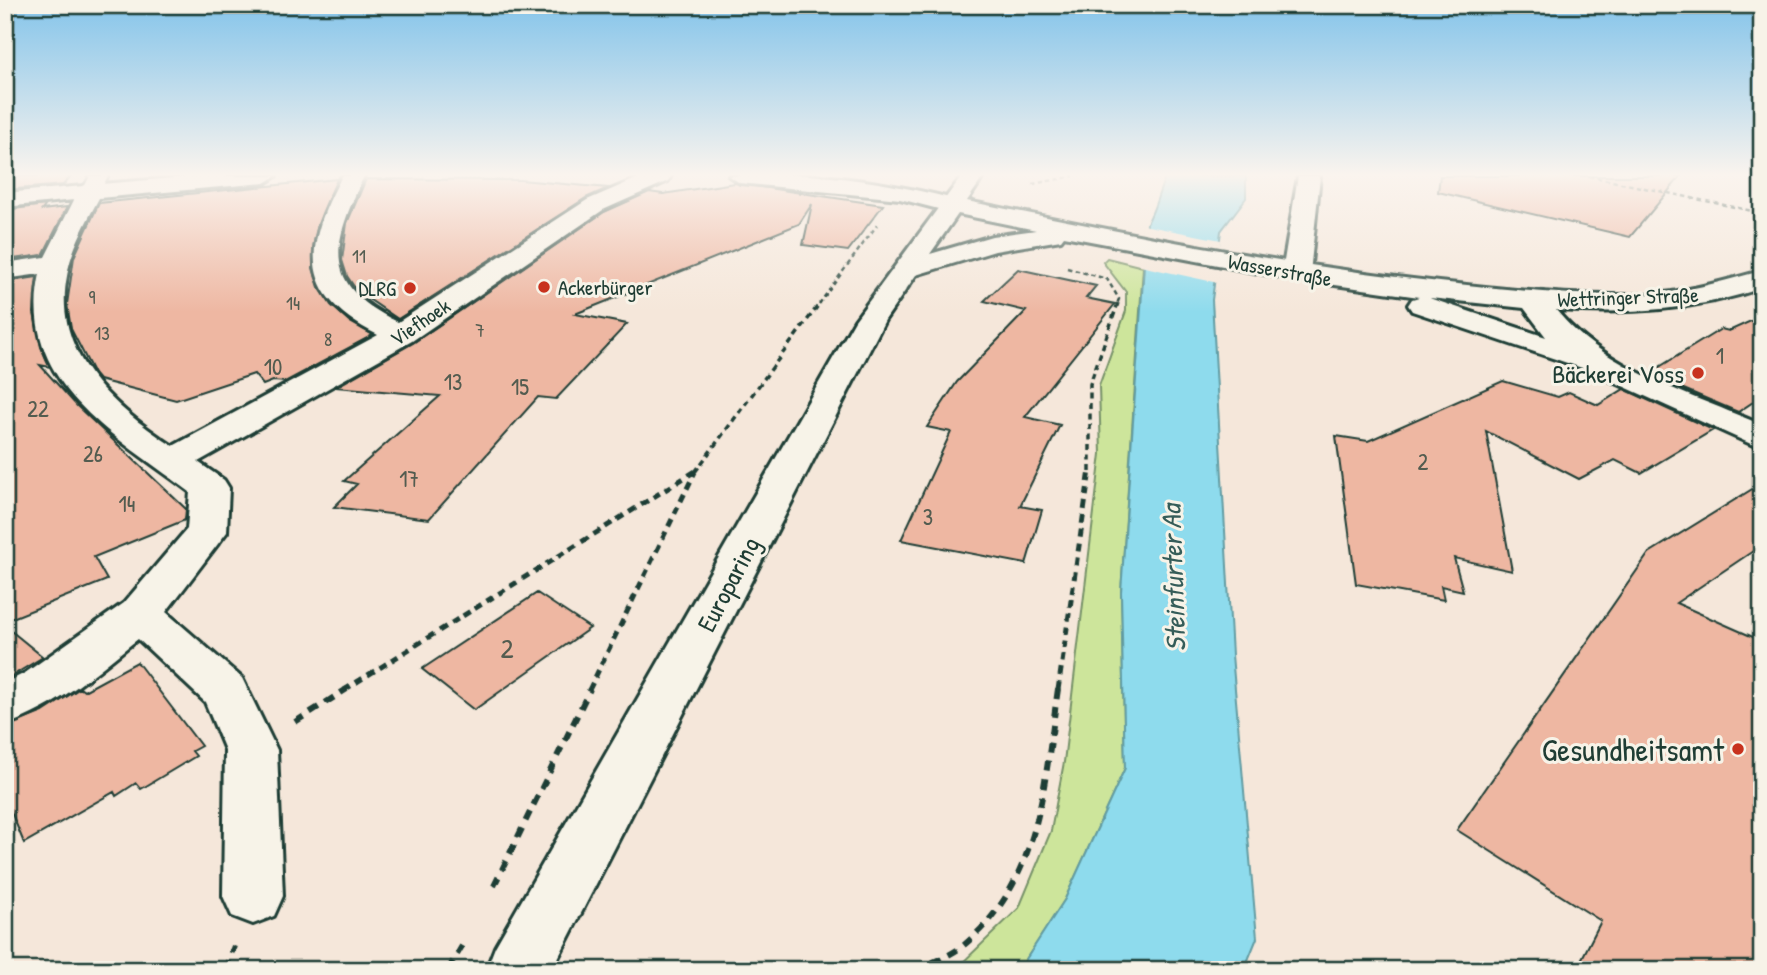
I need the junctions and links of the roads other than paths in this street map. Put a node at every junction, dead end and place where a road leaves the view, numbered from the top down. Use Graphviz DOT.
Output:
graph roads {
  1 [pos="78,222"];
  2 [pos="331,222"];
  3 [pos="570,222"];
  4 [pos="939,222"];
  5 [pos="1033,222"];
  6 [pos="1303,222"];
  7 [pos="1096,234"];
  8 [pos="58,263"];
  9 [pos="905,270"];
  10 [pos="5,271"];
  11 [pos="1296,273"];
  12 [pos="1762,279"];
  13 [pos="1345,281"];
  14 [pos="1533,300"];
  15 [pos="401,335"];
  16 [pos="1599,365"];
  17 [pos="1762,438"];
  18 [pos="174,460"];
  19 [pos="140,614"];
  20 [pos="5,706"];
  21 [pos="253,896"];
  22 [pos="517,970"];
  1 -- 8 [label="street"];
  2 -- 15 [label="street"];
  3 -- 15 [label="street, Viefhoek"];
  4 -- 9 [label="street, Europaring"];
  5 -- 7 [label="street, Wasserstraße"];
  6 -- 11 [label="street"];
  7 -- 9 [label="street"];
  7 -- 11 [label="street, Wasserstraße"];
  8 -- 10 [label="street"];
  8 -- 18 [label="street"];
  9 -- 22 [label="street, Europaring"];
  11 -- 13 [label="street, Wasserstraße"];
  12 -- 14 [label="street, Wettringer Straße"];
  13 -- 14 [label="street, Wasserstraße"];
  13 -- 16 [label="street"];
  14 -- 16 [label="street"];
  15 -- 18 [label="street, Viefhoek"];
  16 -- 17 [label="street"];
  18 -- 19 [label="street"];
  19 -- 20 [label="street"];
  19 -- 21 [label="street"];
}
